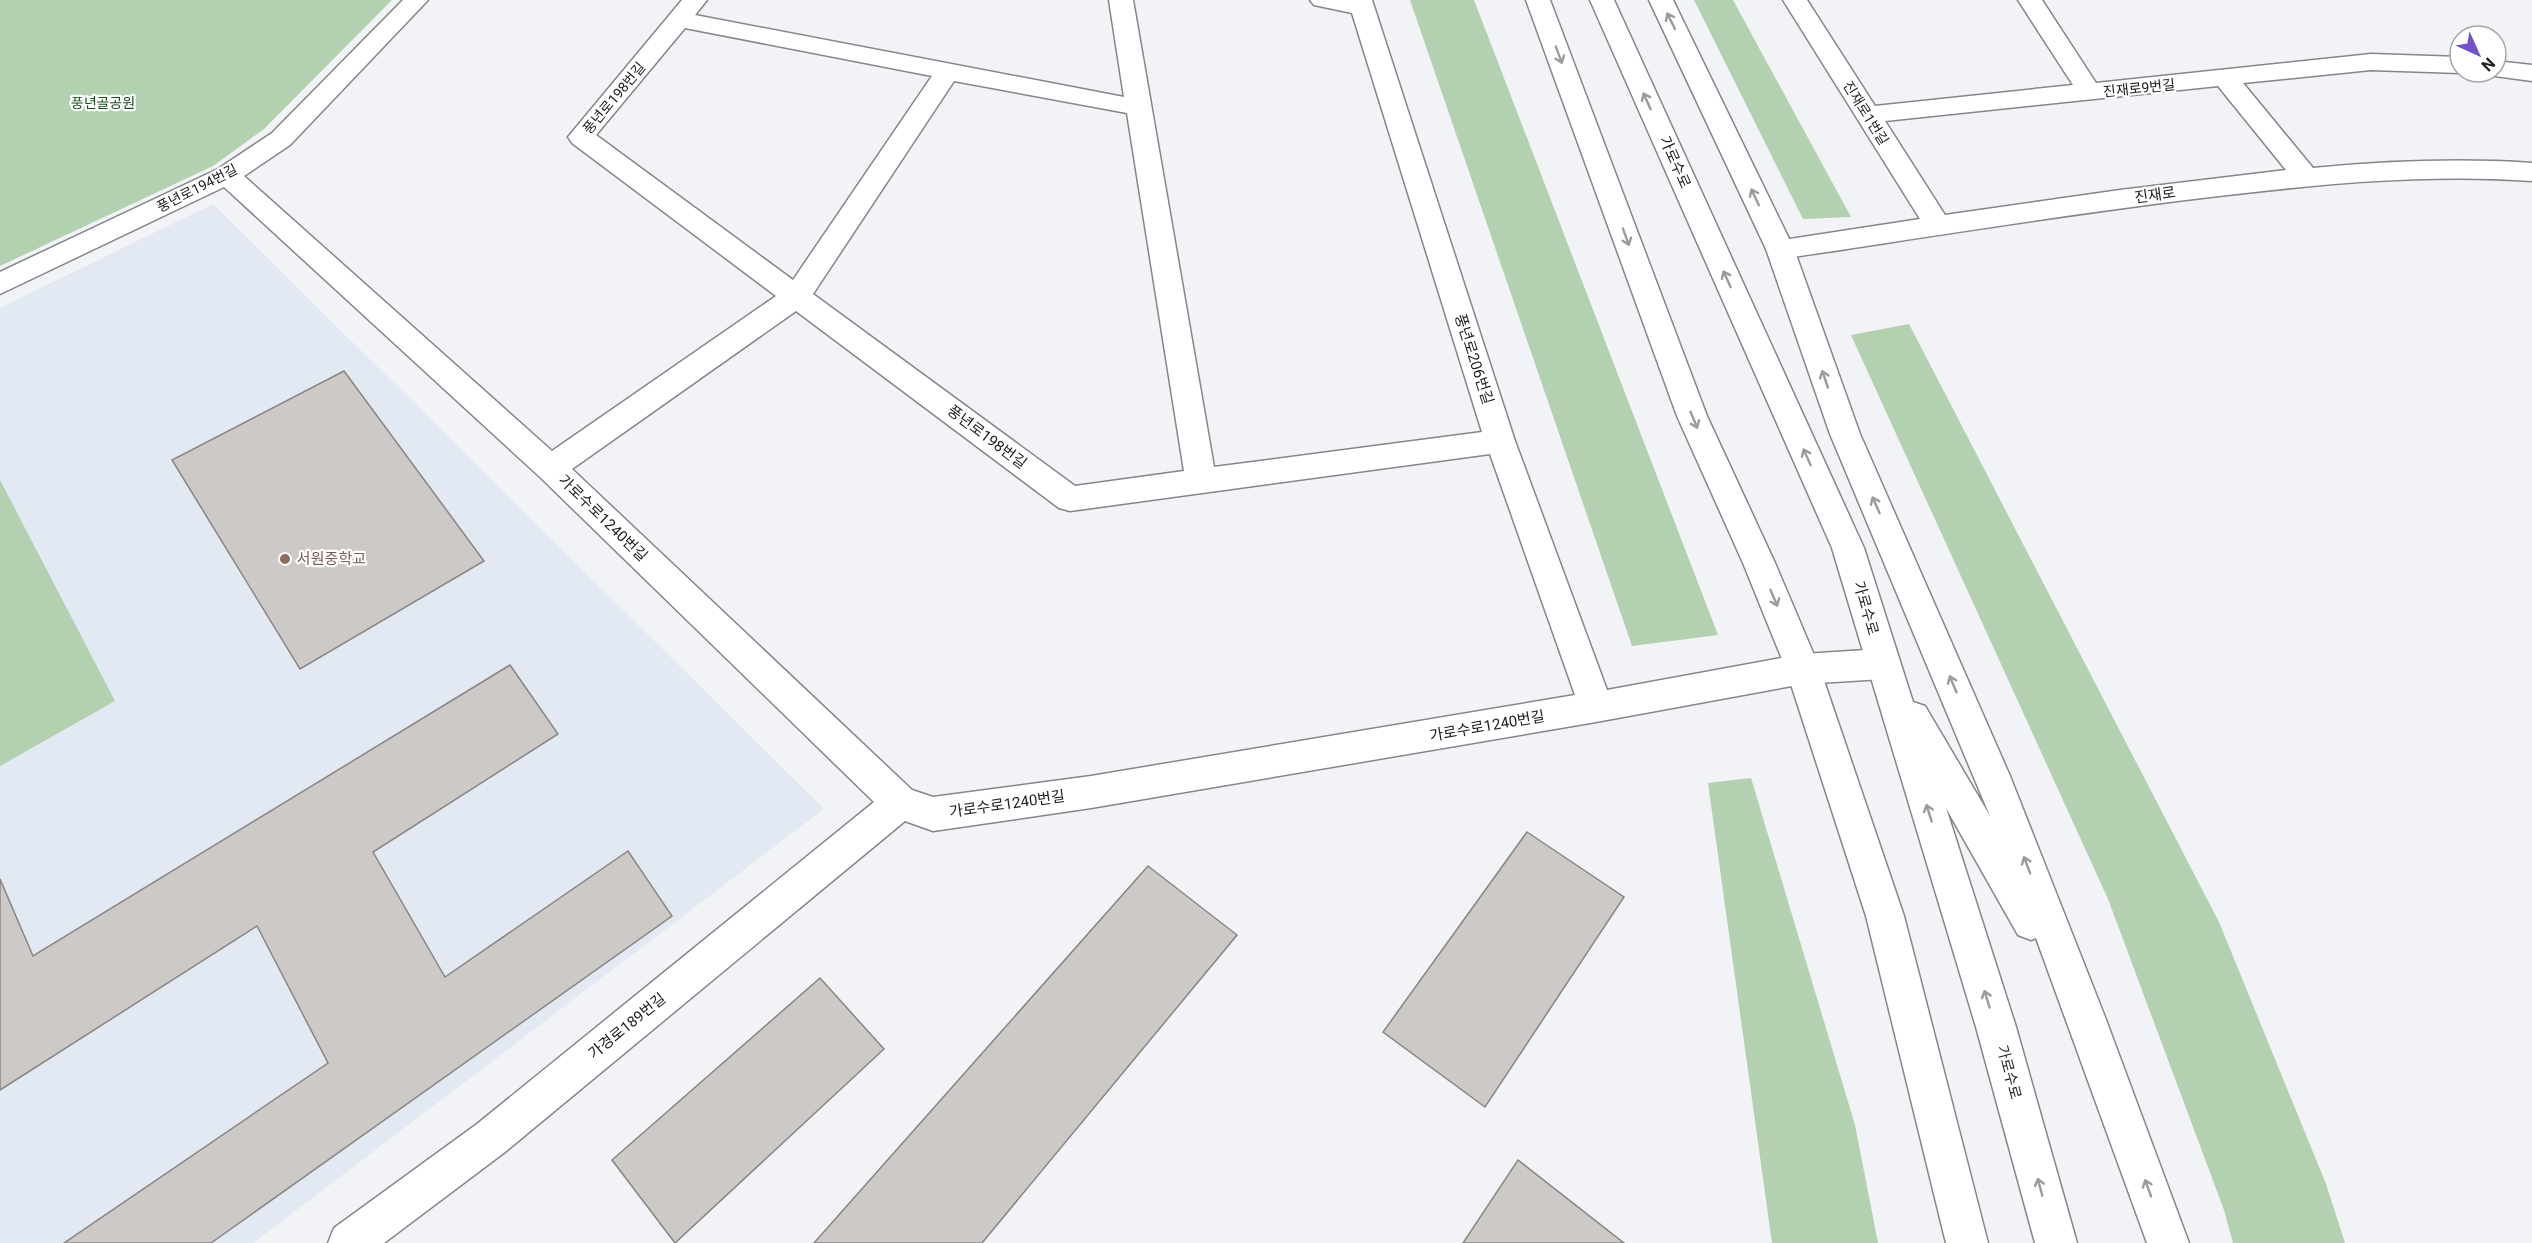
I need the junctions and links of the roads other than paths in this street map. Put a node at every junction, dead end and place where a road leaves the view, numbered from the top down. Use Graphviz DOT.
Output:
graph roads {
  1 [pos="416,0"];
  2 [pos="696,0"];
  3 [pos="1121,0"];
  4 [pos="1322,0"];
  5 [pos="1538,0"];
  6 [pos="1602,0"];
  7 [pos="1661,0"];
  8 [pos="1795,0"];
  9 [pos="2030,0"];
  10 [pos="1361,3"];
  11 [pos="680,19"];
  12 [pos="2448,65"];
  13 [pos="2508,70"];
  14 [pos="948,71"];
  15 [pos="2532,73"];
  16 [pos="2226,79"];
  17 [pos="2090,93"];
  18 [pos="1138,107"];
  19 [pos="1867,115"];
  20 [pos="2532,172"];
  21 [pos="227,175"];
  22 [pos="2306,177"];
  23 [pos="1938,226"];
  24 [pos="1780,249"];
  25 [pos="0,284"];
  26 [pos="797,296"];
  27 [pos="1845,434"];
  28 [pos="1500,441"];
  29 [pos="551,468"];
  30 [pos="1201,481"];
  31 [pos="1848,548"];
  32 [pos="1882,664"];
  33 [pos="1803,669"];
  34 [pos="1596,707"];
  35 [pos="900,803"];
  36 [pos="2086,1017"];
  37 [pos="349,1243"];
  38 [pos="1967,1243"];
  39 [pos="2056,1243"];
  40 [pos="2168,1243"];
  1 -- 21 [label="street, 풍년로194번길"];
  2 -- 11 [label="street, 풍년로198번길"];
  3 -- 18 [label="street"];
  4 -- 10 [label="street, 풍년로206번길"];
  5 -- 33 [label="street, one-way"];
  31 -- 6 [label="street, 가로수로, one-way"];
  24 -- 7 [label="street, one-way"];
  8 -- 19 [label="street, 진재로1번길"];
  9 -- 17 [label="street, 진재로9번길"];
  10 -- 28 [label="street, 풍년로206번길"];
  11 -- 14 [label="street"];
  11 -- 26 [label="street, 풍년로198번길"];
  12 -- 16 [label="street, 진재로9번길"];
  13 -- 15 [label="street"];
  14 -- 18 [label="street"];
  14 -- 26 [label="street"];
  16 -- 17 [label="street, 진재로9번길"];
  16 -- 22 [label="street"];
  17 -- 19 [label="street"];
  18 -- 30 [label="street"];
  19 -- 23 [label="street, 진재로1번길"];
  20 -- 22 [label="street, 진재로"];
  21 -- 25 [label="street, 풍년로194번길"];
  21 -- 29 [label="street, 가로수로1240번길"];
  22 -- 23 [label="street, 진재로"];
  23 -- 24 [label="street, 진재로"];
  27 -- 24 [label="street, one-way"];
  26 -- 29 [label="street"];
  26 -- 30 [label="street, 풍년로198번길"];
  27 -- 31 [label="street"];
  36 -- 27 [label="street, one-way"];
  28 -- 30 [label="street, 풍년로198번길"];
  28 -- 34 [label="street, 풍년로206번길"];
  29 -- 35 [label="street, 가로수로1240번길"];
  31 -- 32 [label="street, 가로수로"];
  32 -- 33 [label="street, 가로수로1240번길"];
  32 -- 36 [label="street"];
  39 -- 32 [label="street, 가로수로, one-way"];
  33 -- 34 [label="street, 가로수로1240번길"];
  33 -- 38 [label="street"];
  34 -- 35 [label="street, 가로수로1240번길"];
  35 -- 37 [label="street, 가경로189번길"];
  40 -- 36 [label="street, one-way"];
}
